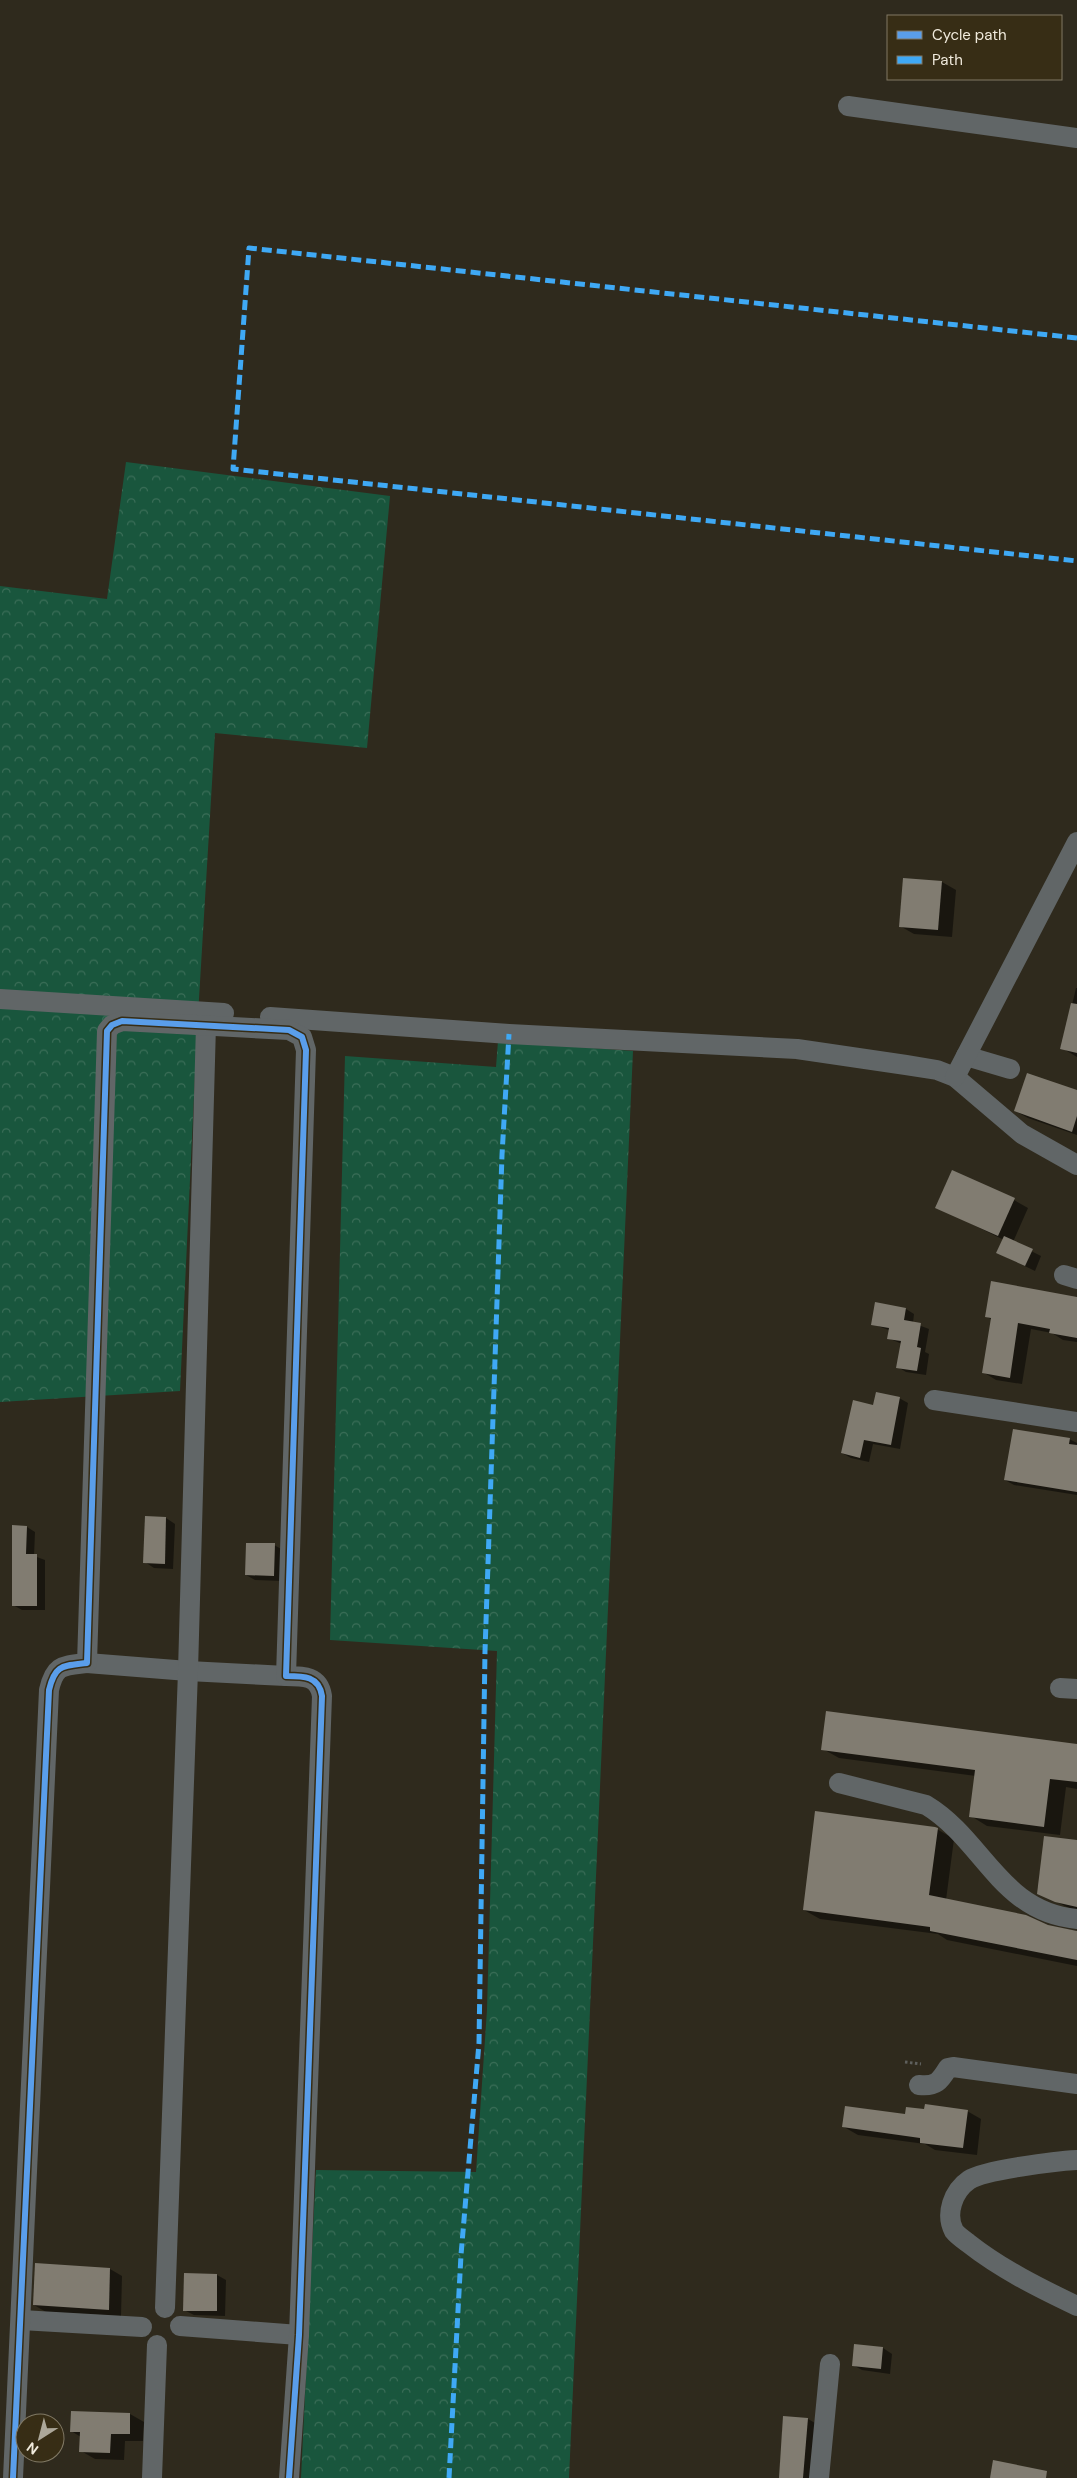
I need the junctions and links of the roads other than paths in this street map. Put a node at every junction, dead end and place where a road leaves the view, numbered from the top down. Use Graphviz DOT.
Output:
graph roads {
  1 [pos="848,106"];
  2 [pos="1077,138"];
  3 [pos="1077,842"];
  4 [pos="0,999"];
  5 [pos="206,1025"];
  6 [pos="966,1056"];
  7 [pos="1010,1069"];
  8 [pos="955,1077"];
  9 [pos="1077,1165"];
  10 [pos="934,1400"];
  11 [pos="1077,1422"];
  12 [pos="87,1664"];
  13 [pos="188,1671"];
  14 [pos="286,1676"];
  15 [pos="838,1783"];
  16 [pos="1077,1919"];
  17 [pos="1077,2084"];
  18 [pos="919,2085"];
  19 [pos="1077,2160"];
  20 [pos="1077,2306"];
  21 [pos="165,2308"];
  22 [pos="20,2320"];
  23 [pos="142,2326"];
  24 [pos="180,2326"];
  25 [pos="299,2335"];
  26 [pos="157,2345"];
  27 [pos="830,2364"];
  28 [pos="13,2478"];
  29 [pos="152,2478"];
  30 [pos="288,2478"];
  31 [pos="819,2478"];
  1 -- 2 [label="street"];
  3 -- 6 [label="street"];
  4 -- 8 [label="street"];
  5 -- 12 [label="street"];
  5 -- 13 [label="street"];
  5 -- 14 [label="street"];
  6 -- 7 [label="street"];
  6 -- 8 [label="street"];
  8 -- 9 [label="street"];
  10 -- 11 [label="street"];
  12 -- 13 [label="street"];
  12 -- 22 [label="street"];
  13 -- 14 [label="street"];
  13 -- 21 [label="street"];
  14 -- 25 [label="street"];
  15 -- 16 [label="street"];
  17 -- 18 [label="street"];
  19 -- 20 [label="street"];
  21 -- 23 [label="street"];
  21 -- 24 [label="street"];
  22 -- 23 [label="street"];
  22 -- 28 [label="street"];
  23 -- 26 [label="street"];
  24 -- 25 [label="street"];
  24 -- 26 [label="street"];
  25 -- 30 [label="street"];
  26 -- 29 [label="street"];
  27 -- 31 [label="street"];
}
